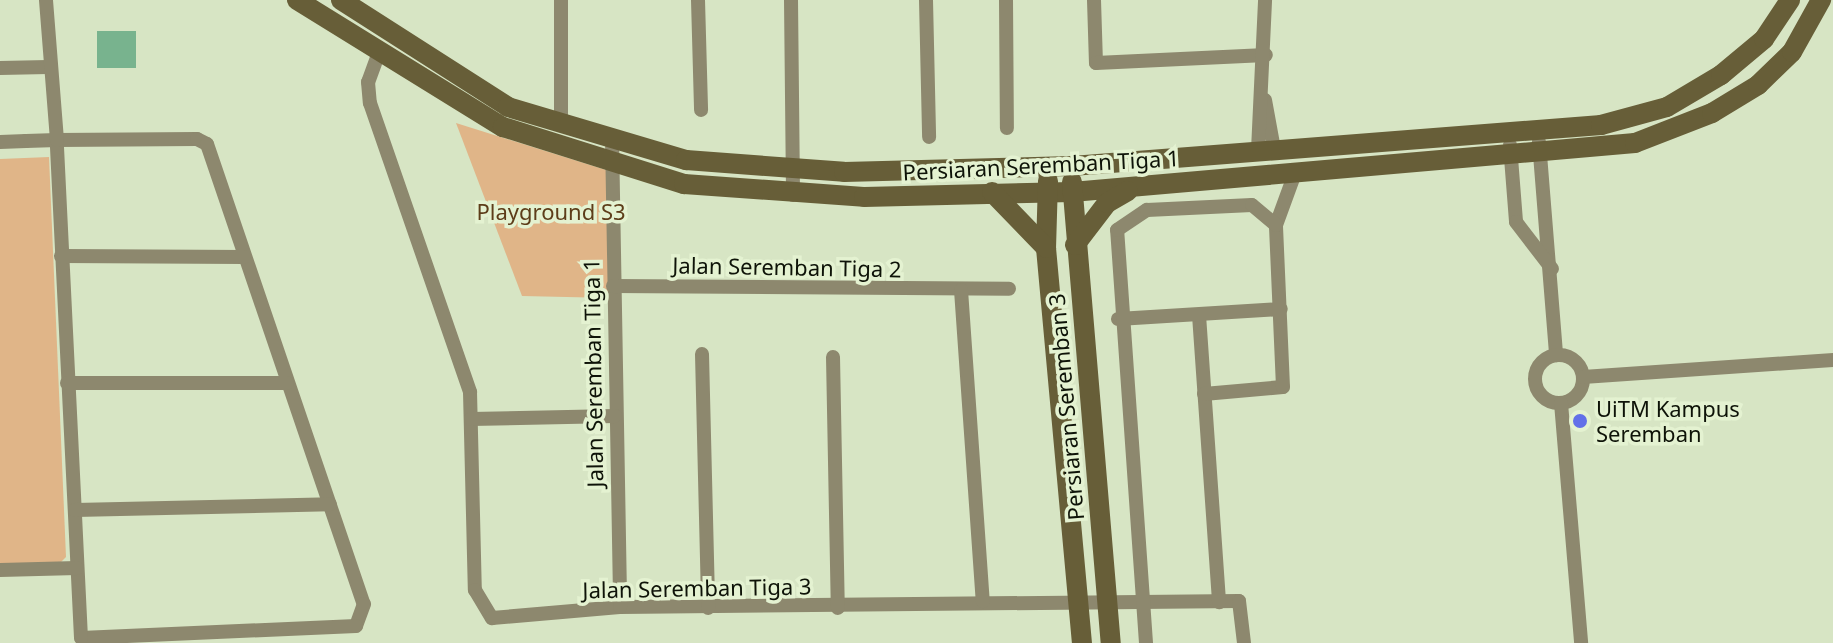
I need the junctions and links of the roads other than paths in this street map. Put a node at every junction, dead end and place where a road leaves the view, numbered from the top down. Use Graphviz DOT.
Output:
graph roads {
  1 [pos="46,0"];
  2 [pos="297,0"];
  3 [pos="341,0"];
  4 [pos="561,0"];
  5 [pos="698,0"];
  6 [pos="791,0"];
  7 [pos="926,0"];
  8 [pos="1006,0"];
  9 [pos="1094,0"];
  10 [pos="1265,0"];
  11 [pos="1790,0"];
  12 [pos="1821,0"];
  13 [pos="378,55"];
  14 [pos="1266,55"];
  15 [pos="48,67"];
  16 [pos="0,68"];
  17 [pos="701,110"];
  18 [pos="561,124"];
  19 [pos="1007,128"];
  20 [pos="1539,130"];
  21 [pos="1508,133"];
  22 [pos="929,137"];
  23 [pos="612,138"];
  24 [pos="57,140"];
  25 [pos="0,142"];
  26 [pos="1266,149"];
  27 [pos="1540,157"];
  28 [pos="1511,158"];
  29 [pos="612,164"];
  30 [pos="1048,166"];
  31 [pos="1072,166"];
  32 [pos="793,169"];
  33 [pos="1295,173"];
  34 [pos="1135,187"];
  35 [pos="992,192"];
  36 [pos="1048,192"];
  37 [pos="1072,192"];
  38 [pos="793,195"];
  39 [pos="1276,225"];
  40 [pos="1075,245"];
  41 [pos="1046,248"];
  42 [pos="61,256"];
  43 [pos="244,257"];
  44 [pos="1552,269"];
  45 [pos="613,286"];
  46 [pos="1009,289"];
  47 [pos="961,290"];
  48 [pos="1281,309"];
  49 [pos="1199,315"];
  50 [pos="1118,319"];
  51 [pos="702,354"];
  52 [pos="1556,355"];
  53 [pos="833,357"];
  54 [pos="1833,360"];
  55 [pos="1583,377"];
  56 [pos="67,383"];
  57 [pos="287,383"];
  58 [pos="1204,394"];
  59 [pos="1561,403"];
  60 [pos="615,416"];
  61 [pos="471,419"];
  62 [pos="330,504"];
  63 [pos="75,510"];
  64 [pos="77,568"];
  65 [pos="0,570"];
  66 [pos="1078,600"];
  67 [pos="983,601"];
  68 [pos="1108,601"];
  69 [pos="1219,602"];
  70 [pos="1143,606"];
  71 [pos="620,607"];
  72 [pos="708,608"];
  73 [pos="838,608"];
  74 [pos="1082,643"];
  75 [pos="1111,643"];
  76 [pos="1146,643"];
  77 [pos="1244,643"];
  78 [pos="1581,643"];
  1 -- 15 [label="street"];
  2 -- 13 [label="main road, Persiaran Seremban Tiga 1"];
  3 -- 18 [label="main road, Persiaran Seremban Tiga 1"];
  4 -- 18 [label="street"];
  5 -- 17 [label="street"];
  6 -- 32 [label="street"];
  7 -- 22 [label="street"];
  8 -- 19 [label="street"];
  9 -- 14 [label="street"];
  10 -- 14 [label="street"];
  11 -- 20 [label="main road, Persiaran Seremban Tiga 1"];
  12 -- 27 [label="main road, Persiaran Seremban Tiga 1"];
  13 -- 29 [label="main road, Persiaran Seremban Tiga 1"];
  13 -- 61 [label="street, Jalan Seremban Tiga 3"];
  14 -- 26 [label="street"];
  15 -- 16 [label="street"];
  15 -- 24 [label="street"];
  18 -- 23 [label="main road, Persiaran Seremban Tiga 1"];
  20 -- 21 [label="main road, Persiaran Seremban Tiga 1"];
  20 -- 27 [label="street"];
  21 -- 26 [label="main road, Persiaran Seremban Tiga 1"];
  21 -- 28 [label="street"];
  23 -- 29 [label="street, Jalan Seremban Tiga 1"];
  23 -- 32 [label="main road, Persiaran Seremban Tiga 1"];
  24 -- 25 [label="street"];
  24 -- 42 [label="street"];
  24 -- 43 [label="street"];
  26 -- 31 [label="main road, Persiaran Seremban Tiga 1"];
  27 -- 28 [label="main road, Persiaran Seremban Tiga 1"];
  27 -- 44 [label="street"];
  28 -- 33 [label="main road, Persiaran Seremban Tiga 1"];
  28 -- 44 [label="street"];
  29 -- 38 [label="main road, Persiaran Seremban Tiga 1"];
  29 -- 45 [label="street, Jalan Seremban Tiga 1"];
  30 -- 31 [label="main road, Persiaran Seremban Tiga 1"];
  30 -- 32 [label="main road, Persiaran Seremban Tiga 1"];
  30 -- 36 [label="main road, Persiaran Seremban 3"];
  31 -- 37 [label="main road, Persiaran Seremban 3"];
  32 -- 38 [label="street"];
  33 -- 34 [label="main road, Persiaran Seremban Tiga 1"];
  33 -- 39 [label="street"];
  34 -- 37 [label="main road, Persiaran Seremban Tiga 1"];
  34 -- 40 [label="main road"];
  35 -- 36 [label="main road, Persiaran Seremban Tiga 1"];
  35 -- 38 [label="main road, Persiaran Seremban Tiga 1"];
  35 -- 41 [label="main road"];
  36 -- 37 [label="main road, Persiaran Seremban Tiga 1"];
  36 -- 41 [label="main road, Persiaran Seremban 3"];
  37 -- 40 [label="main road, Persiaran Seremban 3"];
  39 -- 48 [label="street"];
  39 -- 50 [label="street"];
  40 -- 68 [label="main road, Persiaran Seremban 3"];
  41 -- 66 [label="main road, Persiaran Seremban 3"];
  42 -- 43 [label="street"];
  42 -- 56 [label="street"];
  43 -- 57 [label="street"];
  44 -- 52 [label="street"];
  45 -- 47 [label="street, Jalan Seremban Tiga 2"];
  45 -- 60 [label="street, Jalan Seremban Tiga 1"];
  46 -- 47 [label="street, Jalan Seremban Tiga 2"];
  47 -- 67 [label="street"];
  48 -- 49 [label="street"];
  48 -- 58 [label="street"];
  49 -- 50 [label="street"];
  49 -- 58 [label="street"];
  50 -- 70 [label="street"];
  51 -- 72 [label="street"];
  52 -- 55 [label="street"];
  52 -- 59 [label="street"];
  53 -- 73 [label="street"];
  54 -- 55 [label="street"];
  55 -- 59 [label="street"];
  56 -- 57 [label="street"];
  56 -- 63 [label="street"];
  57 -- 62 [label="street"];
  58 -- 69 [label="street"];
  59 -- 78 [label="street"];
  60 -- 61 [label="street"];
  60 -- 71 [label="street, Jalan Seremban Tiga 1"];
  61 -- 71 [label="street, Jalan Seremban Tiga 3"];
  62 -- 63 [label="street"];
  62 -- 64 [label="street"];
  63 -- 64 [label="street"];
  64 -- 65 [label="street"];
  66 -- 67 [label="street, Jalan Seremban Tiga 3"];
  66 -- 68 [label="street, Jalan Seremban Tiga 3"];
  66 -- 74 [label="main road, Persiaran Seremban 3"];
  67 -- 73 [label="street, Jalan Seremban Tiga 3"];
  68 -- 70 [label="street, Jalan Seremban Tiga 3"];
  68 -- 75 [label="main road, Persiaran Seremban 3"];
  69 -- 70 [label="street, Jalan Seremban Tiga 3"];
  69 -- 77 [label="street, Jalan Seremban Tiga 3"];
  70 -- 76 [label="street"];
  71 -- 72 [label="street, Jalan Seremban Tiga 3"];
  72 -- 73 [label="street, Jalan Seremban Tiga 3"];
}
